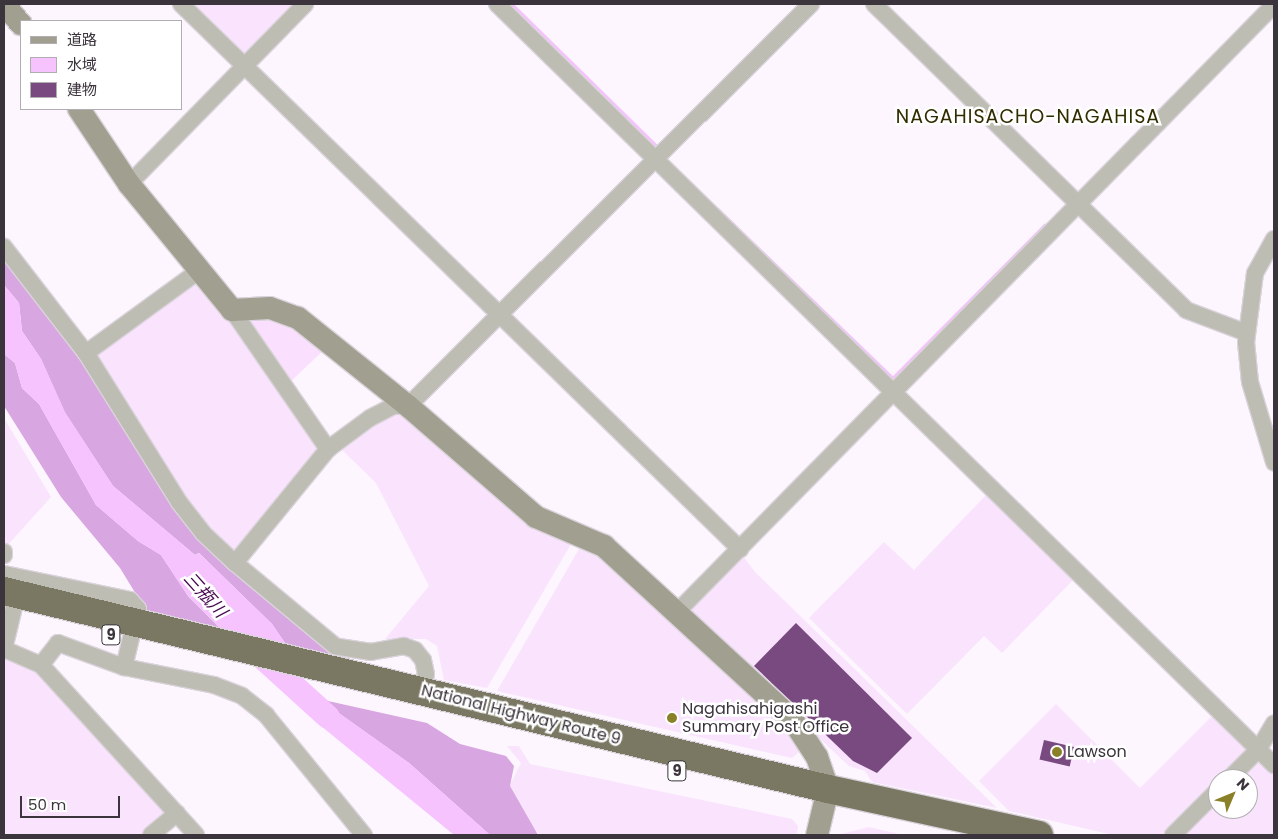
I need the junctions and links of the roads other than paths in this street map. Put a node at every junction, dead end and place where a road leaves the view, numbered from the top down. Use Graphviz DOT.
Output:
graph roads {
  1 [pos="4,4"];
  2 [pos="181,4"];
  3 [pos="305,4"];
  4 [pos="497,4"];
  5 [pos="811,4"];
  6 [pos="874,4"];
  7 [pos="1274,5"];
  8 [pos="20,23"];
  9 [pos="244,66"];
  10 [pos="80,110"];
  11 [pos="654,160"];
  12 [pos="129,184"];
  13 [pos="1078,204"];
  14 [pos="1274,240"];
  15 [pos="4,247"];
  16 [pos="200,270"];
  17 [pos="232,310"];
  18 [pos="500,317"];
  19 [pos="1247,333"];
  20 [pos="86,353"];
  21 [pos="892,393"];
  22 [pos="408,406"];
  23 [pos="328,449"];
  24 [pos="1274,462"];
  25 [pos="740,549"];
  26 [pos="235,564"];
  27 [pos="8,597"];
  28 [pos="677,612"];
  29 [pos="133,631"];
  30 [pos="4,649"];
  31 [pos="41,665"];
  32 [pos="124,667"];
  33 [pos="414,697"];
  34 [pos="1274,723"];
  35 [pos="1258,750"];
  36 [pos="1274,765"];
  37 [pos="1240,769"];
  38 [pos="826,796"];
  39 [pos="1208,800"];
  40 [pos="177,814"];
  41 [pos="152,835"];
  42 [pos="196,835"];
  43 [pos="364,835"];
  44 [pos="817,835"];
  45 [pos="962,835"];
  46 [pos="1039,835"];
  47 [pos="1173,835"];
  1 -- 8 [label="street"];
  2 -- 9 [label="street"];
  3 -- 9 [label="street"];
  4 -- 11 [label="street"];
  5 -- 11 [label="street"];
  6 -- 13 [label="street"];
  7 -- 13 [label="street"];
  9 -- 12 [label="street"];
  9 -- 18 [label="street"];
  10 -- 12 [label="street"];
  11 -- 18 [label="street"];
  11 -- 21 [label="street"];
  12 -- 16 [label="street"];
  13 -- 19 [label="street"];
  13 -- 21 [label="street"];
  14 -- 19 [label="street"];
  15 -- 20 [label="street"];
  16 -- 17 [label="street"];
  16 -- 20 [label="street"];
  17 -- 22 [label="street"];
  17 -- 23 [label="street"];
  18 -- 22 [label="street"];
  18 -- 25 [label="street"];
  19 -- 24 [label="street"];
  20 -- 26 [label="street"];
  21 -- 25 [label="street"];
  21 -- 35 [label="street"];
  22 -- 23 [label="street"];
  22 -- 28 [label="street"];
  23 -- 26 [label="street"];
  25 -- 28 [label="street"];
  26 -- 33 [label="street"];
  27 -- 29 [label="highway, National Highway Route 9 / 9"];
  27 -- 30 [label="street"];
  28 -- 38 [label="street"];
  29 -- 32 [label="street"];
  29 -- 33 [label="highway, National Highway Route 9 / 9"];
  29 -- 33 [label="highway, National Highway Route 9 / 9"];
  30 -- 31 [label="street"];
  31 -- 32 [label="street"];
  31 -- 40 [label="street"];
  32 -- 43 [label="street"];
  33 -- 38 [label="highway, National Highway Route 9 / 9"];
  34 -- 35 [label="street"];
  35 -- 36 [label="street"];
  35 -- 37 [label="street"];
  38 -- 44 [label="street"];
  38 -- 45 [label="highway, National Highway Route 9 / 9"];
  38 -- 46 [label="highway, National Highway Route 9 / 9"];
  39 -- 47 [label="street"];
  40 -- 41 [label="street"];
  40 -- 42 [label="street"];
}
